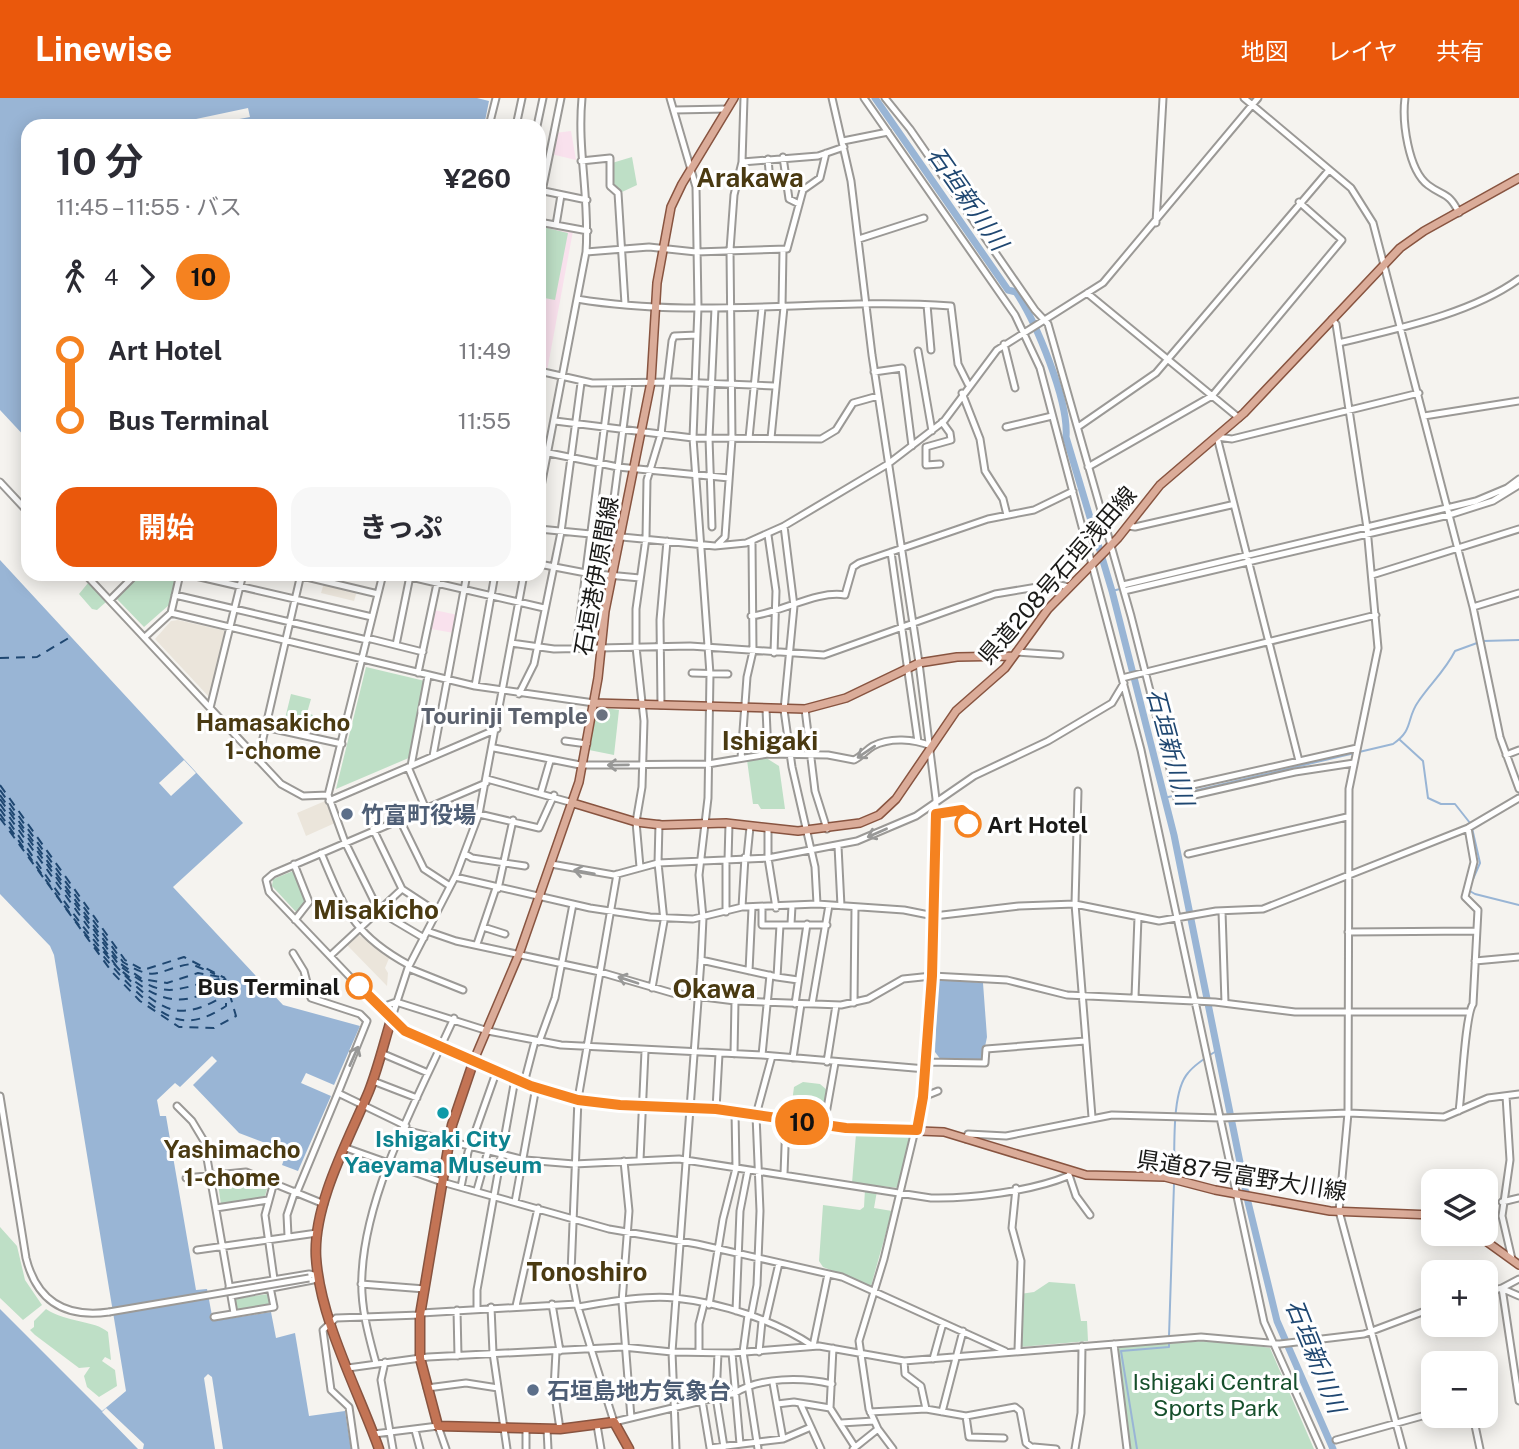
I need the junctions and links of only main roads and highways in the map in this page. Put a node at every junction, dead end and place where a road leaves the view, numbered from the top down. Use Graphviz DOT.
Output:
graph roads {
  1 [pos="734,98"];
  2 [pos="1519,178"];
  3 [pos="1014,654"];
  4 [pos="594,703"];
  5 [pos="573,803"];
  6 [pos="405,1031"];
  7 [pos="386,1038"];
  8 [pos="474,1060"];
  9 [pos="1421,1215"];
  10 [pos="1493,1246"];
  11 [pos="1516,1263"];
  12 [pos="379,1449"];
  13 [pos="629,1449"];
  1 -- 4 [label="main road, 石垣港伊原間線"];
  2 -- 3 [label="main road, 県道208号石垣浅田線"];
  3 -- 4 [label="main road"];
  3 -- 5 [label="main road, 県道208号石垣浅田線"];
  4 -- 5 [label="main road, 石垣港伊原間線"];
  5 -- 8 [label="main road, 石垣港伊原間線"];
  6 -- 7 [label="highway"];
  6 -- 7 [label="highway"];
  6 -- 8 [label="highway"];
  7 -- 12 [label="highway"];
  8 -- 9 [label="main road, 県道87号富野大川線"];
  8 -- 13 [label="highway"];
  10 -- 11 [label="main road"];
}
